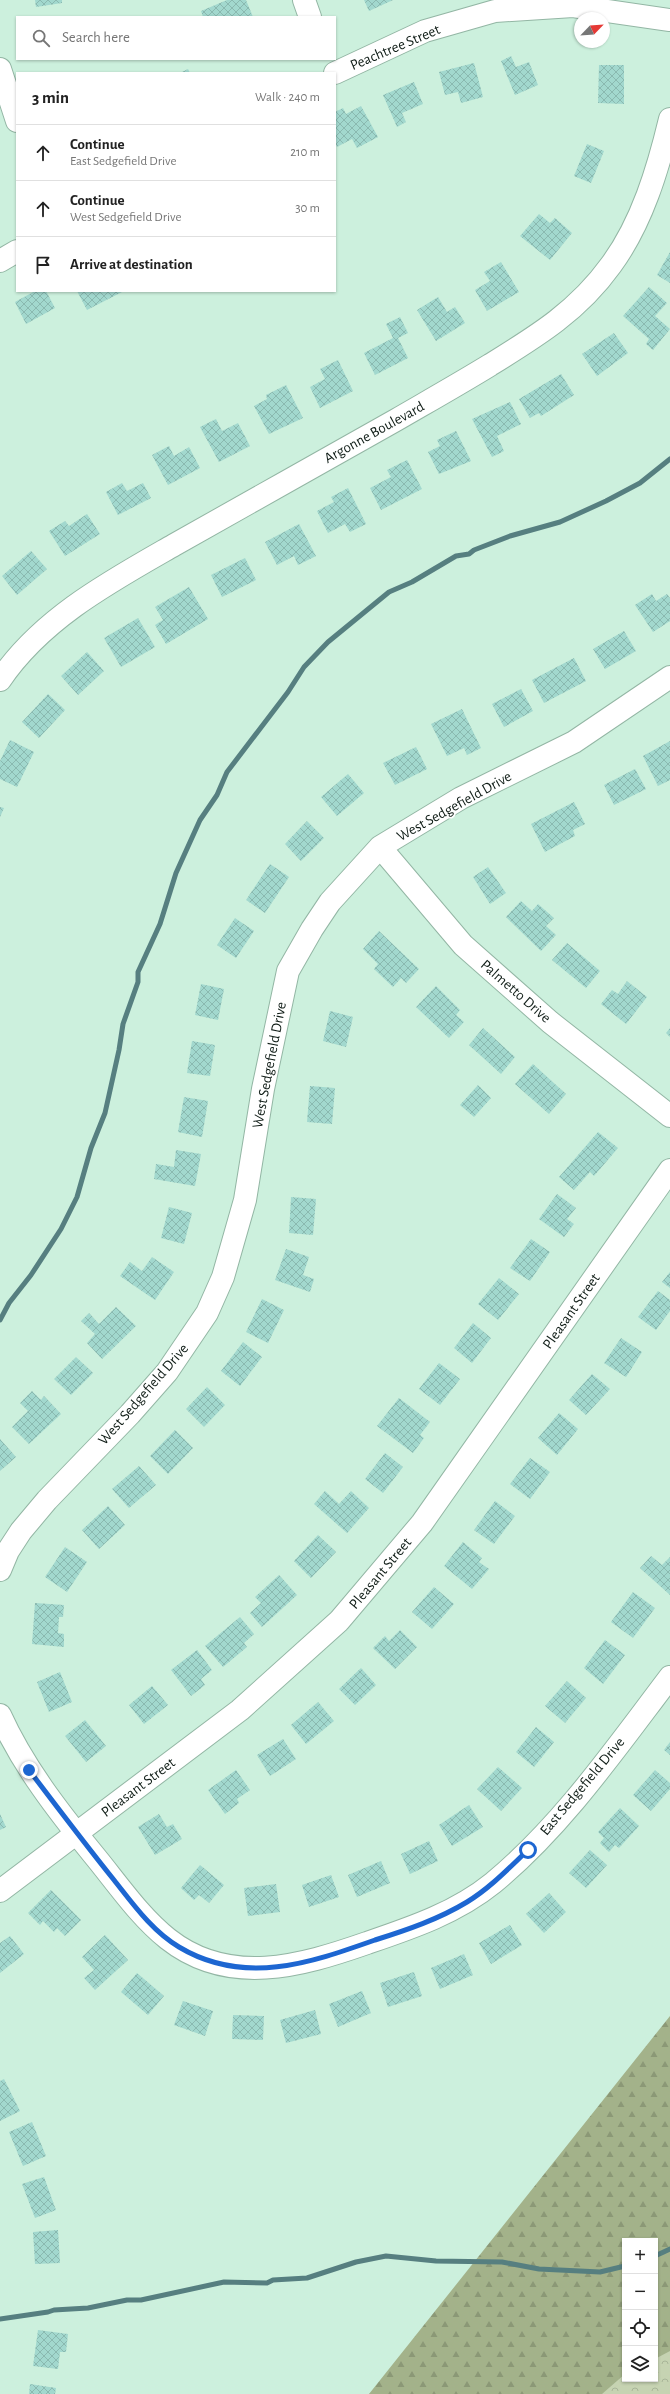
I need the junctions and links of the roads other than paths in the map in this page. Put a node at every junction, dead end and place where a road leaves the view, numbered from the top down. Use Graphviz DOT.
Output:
graph roads {
  1 [pos="304,0"];
  2 [pos="310,16"];
  3 [pos="670,20"];
  4 [pos="334,68"];
  5 [pos="0,69"];
  6 [pos="16,118"];
  7 [pos="670,119"];
  8 [pos="16,253"];
  9 [pos="0,261"];
  10 [pos="670,678"];
  11 [pos="0,680"];
  12 [pos="380,847"];
  13 [pos="670,1116"];
  14 [pos="670,1170"];
  15 [pos="0,1570"];
  16 [pos="670,1677"];
  17 [pos="0,1715"];
  18 [pos="77,1834"];
  19 [pos="0,1891"];
  1 -- 2 [label="street"];
  3 -- 4 [label="street, Peachtree Street"];
  5 -- 6 [label="street"];
  7 -- 11 [label="street, Argonne Boulevard"];
  8 -- 9 [label="street"];
  10 -- 12 [label="street, West Sedgefield Drive"];
  12 -- 13 [label="street, Palmetto Drive"];
  12 -- 15 [label="street, West Sedgefield Drive"];
  14 -- 18 [label="street, Pleasant Street"];
  16 -- 18 [label="street, East Sedgefield Drive"];
  17 -- 18 [label="street"];
  18 -- 19 [label="street, Pleasant Street"];
}
